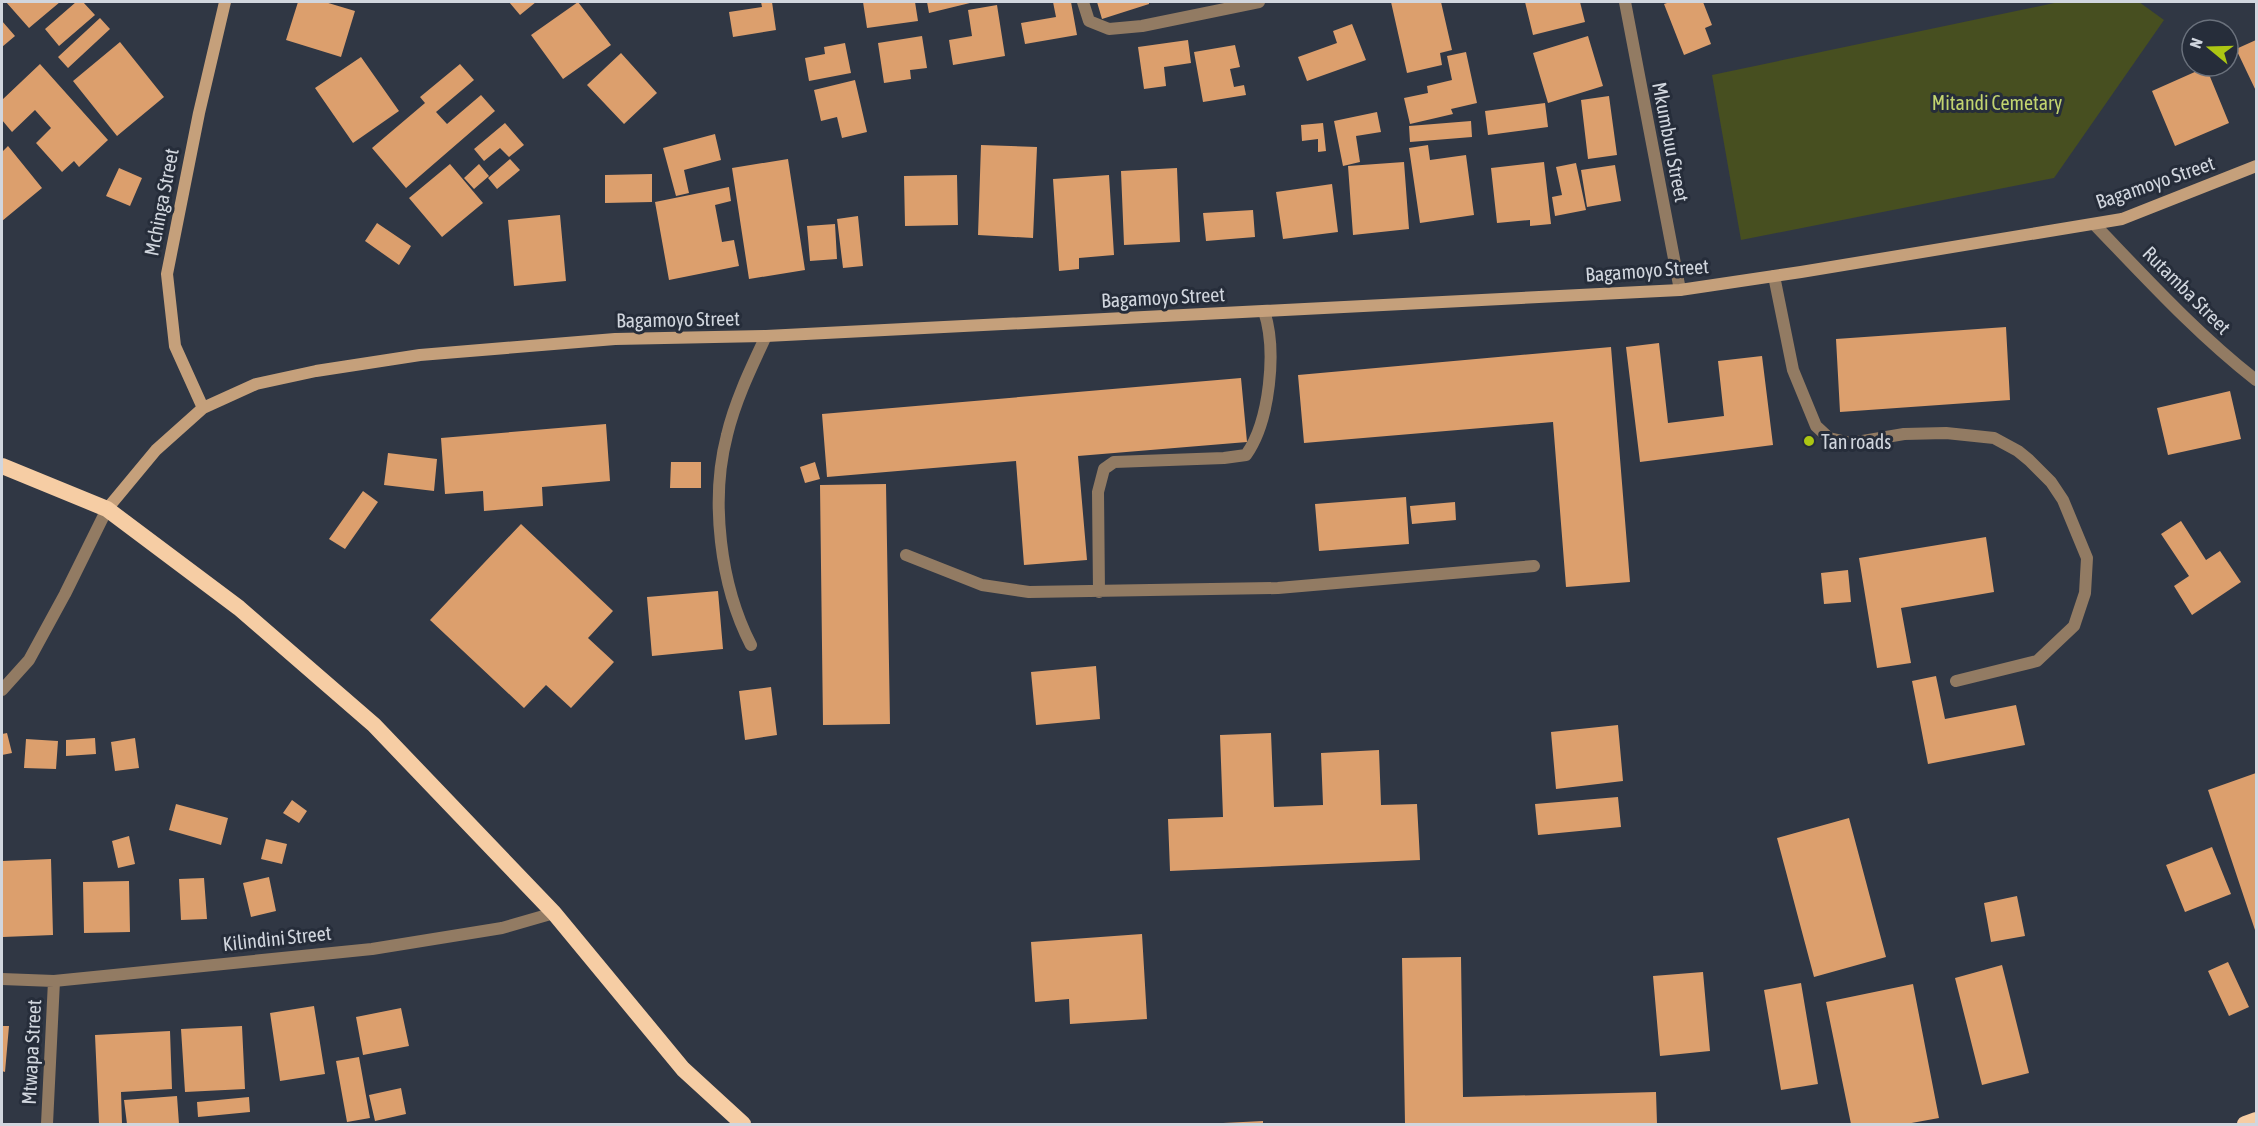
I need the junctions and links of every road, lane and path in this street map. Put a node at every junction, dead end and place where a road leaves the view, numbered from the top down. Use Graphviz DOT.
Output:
graph roads {
  1 [pos="225,2"];
  2 [pos="1083,2"];
  3 [pos="1259,2"];
  4 [pos="1625,2"];
  5 [pos="2256,166"];
  6 [pos="2094,224"];
  7 [pos="1774,276"];
  8 [pos="1680,290"];
  9 [pos="1264,311"];
  10 [pos="766,336"];
  11 [pos="2256,380"];
  12 [pos="203,408"];
  13 [pos="2,466"];
  14 [pos="107,509"];
  15 [pos="906,555"];
  16 [pos="1534,566"];
  17 [pos="1099,592"];
  18 [pos="751,645"];
  19 [pos="1956,681"];
  20 [pos="2,690"];
  21 [pos="554,913"];
  22 [pos="2,979"];
  23 [pos="54,981"];
  24 [pos="2256,1120"];
  25 [pos="46,1125"];
  26 [pos="743,1125"];
  27 [pos="2245,1125"];
  1 -- 12 [label="main road, Mchinga Street"];
  2 -- 3 [label="street"];
  4 -- 8 [label="street, Mkumbuu Street"];
  5 -- 6 [label="main road, Bagamoyo Street"];
  6 -- 7 [label="main road, Bagamoyo Street"];
  6 -- 11 [label="street, Rutamba Street"];
  7 -- 8 [label="main road, Bagamoyo Street"];
  7 -- 19 [label="street"];
  8 -- 9 [label="main road, Bagamoyo Street"];
  9 -- 10 [label="main road, Bagamoyo Street"];
  9 -- 17 [label="street"];
  10 -- 12 [label="main road, Bagamoyo Street"];
  10 -- 18 [label="street"];
  12 -- 14 [label="main road, Bagamoyo Street"];
  13 -- 14 [label="highway"];
  14 -- 20 [label="street"];
  14 -- 21 [label="highway"];
  15 -- 17 [label="street"];
  16 -- 17 [label="street"];
  21 -- 23 [label="street, Kilindini Street"];
  21 -- 26 [label="highway"];
  22 -- 23 [label="street, Kilindini Street"];
  23 -- 25 [label="street, Mtwapa Street"];
  24 -- 27 [label="highway"];
}
